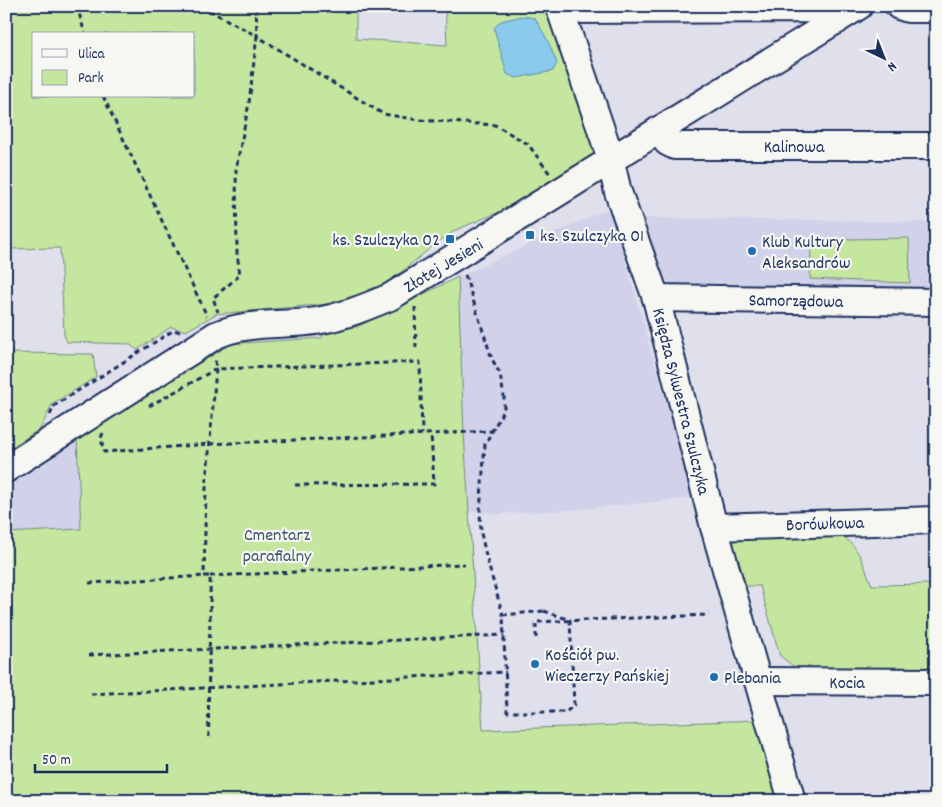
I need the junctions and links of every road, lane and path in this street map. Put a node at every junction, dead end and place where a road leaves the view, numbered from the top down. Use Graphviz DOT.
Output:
graph roads {
  1 [pos="77,6"];
  2 [pos="201,6"];
  3 [pos="256,6"];
  4 [pos="859,6"];
  5 [pos="899,6"];
  6 [pos="560,8"];
  7 [pos="936,9"];
  8 [pos="836,21"];
  9 [pos="84,32"];
  10 [pos="258,36"];
  11 [pos="104,98"];
  12 [pos="660,129"];
  13 [pos="936,146"];
  14 [pos="611,160"];
  15 [pos="550,175"];
  16 [pos="465,274"];
  17 [pos="410,285"];
  18 [pos="656,298"];
  19 [pos="936,302"];
  20 [pos="214,330"];
  21 [pos="183,333"];
  22 [pos="416,350"];
  23 [pos="216,369"];
  24 [pos="147,407"];
  25 [pos="46,423"];
  26 [pos="104,431"];
  27 [pos="492,431"];
  28 [pos="422,434"];
  29 [pos="431,434"];
  30 [pos="210,444"];
  31 [pos="6,469"];
  32 [pos="295,485"];
  33 [pos="936,520"];
  34 [pos="714,527"];
  35 [pos="465,564"];
  36 [pos="204,576"];
  37 [pos="210,576"];
  38 [pos="89,583"];
  39 [pos="709,614"];
  40 [pos="503,616"];
  41 [pos="570,620"];
  42 [pos="504,635"];
  43 [pos="536,638"];
  44 [pos="208,649"];
  45 [pos="88,655"];
  46 [pos="506,672"];
  47 [pos="758,681"];
  48 [pos="936,682"];
  49 [pos="208,688"];
  50 [pos="91,694"];
  51 [pos="209,737"];
  52 [pos="792,801"];
  1 -- 9 [label="path"];
  2 -- 10 [label="path"];
  3 -- 10 [label="path"];
  4 -- 8 [label="street, Złotej Jesieni"];
  5 -- 7 [label="street"];
  6 -- 8 [label="street"];
  6 -- 14 [label="street, Księdza Sylwestra Szulczyka"];
  8 -- 12 [label="street, Złotej Jesieni"];
  10 -- 15 [label="path"];
  10 -- 20 [label="path"];
  11 -- 20 [label="path"];
  12 -- 13 [label="street, Kalinowa"];
  12 -- 14 [label="street, Złotej Jesieni"];
  14 -- 17 [label="street, Złotej Jesieni"];
  14 -- 18 [label="street, Księdza Sylwestra Szulczyka"];
  16 -- 27 [label="path"];
  17 -- 20 [label="street, Złotej Jesieni"];
  17 -- 22 [label="path"];
  18 -- 19 [label="street, Samorządowa"];
  18 -- 34 [label="street, Księdza Sylwestra Szulczyka"];
  20 -- 23 [label="path"];
  20 -- 31 [label="street, Złotej Jesieni"];
  21 -- 25 [label="path"];
  23 -- 24 [label="path"];
  23 -- 28 [label="path"];
  23 -- 30 [label="path"];
  26 -- 30 [label="path"];
  27 -- 29 [label="path"];
  27 -- 40 [label="path"];
  28 -- 29 [label="path"];
  28 -- 30 [label="path"];
  29 -- 32 [label="path"];
  30 -- 36 [label="path"];
  33 -- 34 [label="street, Borówkowa"];
  34 -- 47 [label="street, Księdza Sylwestra Szulczyka"];
  35 -- 37 [label="path"];
  36 -- 37 [label="path"];
  36 -- 38 [label="path"];
  37 -- 44 [label="path"];
  39 -- 41 [label="path"];
  40 -- 41 [label="path"];
  40 -- 42 [label="path"];
  41 -- 43 [label="path"];
  41 -- 46 [label="path"];
  42 -- 44 [label="path"];
  42 -- 46 [label="path"];
  44 -- 45 [label="path"];
  44 -- 49 [label="path"];
  46 -- 49 [label="path"];
  47 -- 48 [label="street, Kocia"];
  47 -- 52 [label="street, Księdza Sylwestra Szulczyka"];
  49 -- 50 [label="path"];
  49 -- 51 [label="path"];
}
